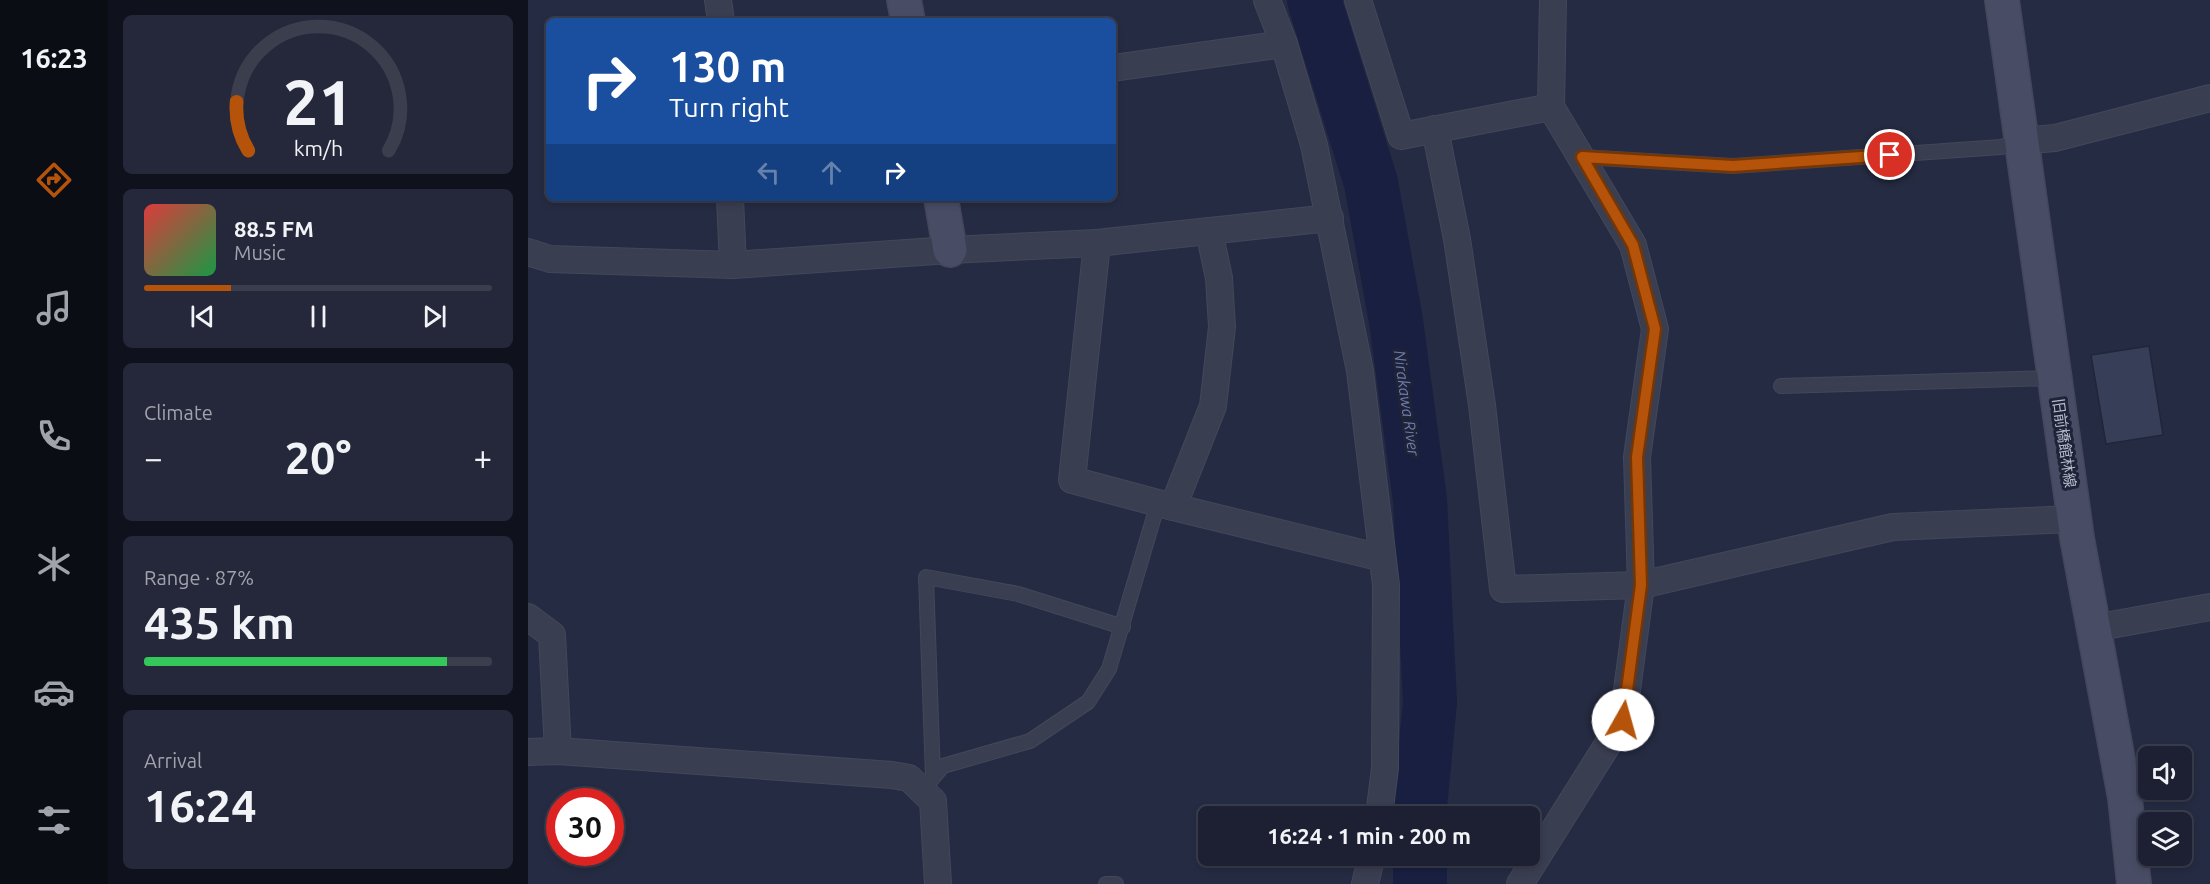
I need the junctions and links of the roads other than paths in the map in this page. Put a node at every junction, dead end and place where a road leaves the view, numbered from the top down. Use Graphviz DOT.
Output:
graph roads {
  1 [pos="718,0"];
  2 [pos="904,0"];
  3 [pos="1267,0"];
  4 [pos="1358,0"];
  5 [pos="1553,0"];
  6 [pos="2002,0"];
  7 [pos="721,18"];
  8 [pos="907,18"];
  9 [pos="1284,44"];
  10 [pos="1116,68"];
  11 [pos="2210,98"];
  12 [pos="1551,107"];
  13 [pos="1435,129"];
  14 [pos="2021,141"];
  15 [pos="1582,157"];
  16 [pos="730,201"];
  17 [pos="941,201"];
  18 [pos="1330,218"];
  19 [pos="1209,231"];
  20 [pos="1097,243"];
  21 [pos="950,250"];
  22 [pos="528,252"];
  23 [pos="733,265"];
  24 [pos="2055,378"];
  25 [pos="1781,386"];
  26 [pos="1166,505"];
  27 [pos="2074,519"];
  28 [pos="1382,558"];
  29 [pos="1641,585"];
  30 [pos="2210,607"];
  31 [pos="528,617"];
  32 [pos="1123,627"];
  33 [pos="2094,628"];
  34 [pos="558,751"];
  35 [pos="528,752"];
  36 [pos="928,783"];
  37 [pos="1380,806"];
  38 [pos="1369,866"];
  39 [pos="938,884"];
  40 [pos="1106,884"];
  41 [pos="1116,884"];
  42 [pos="1365,884"];
  43 [pos="1520,884"];
  44 [pos="2134,884"];
  1 -- 7 [label="street"];
  2 -- 8 [label="street"];
  3 -- 9 [label="street"];
  4 -- 13 [label="street"];
  5 -- 12 [label="street"];
  6 -- 14 [label="street, 旧前橋館林線"];
  9 -- 10 [label="street"];
  9 -- 18 [label="street"];
  11 -- 14 [label="street"];
  12 -- 13 [label="street"];
  12 -- 15 [label="street"];
  13 -- 29 [label="street"];
  14 -- 15 [label="lane"];
  14 -- 24 [label="street, 旧前橋館林線"];
  15 -- 29 [label="street"];
  16 -- 23 [label="street"];
  17 -- 21 [label="street"];
  18 -- 19 [label="street"];
  18 -- 28 [label="street"];
  19 -- 20 [label="street"];
  19 -- 26 [label="street"];
  20 -- 21 [label="street"];
  20 -- 26 [label="street"];
  21 -- 23 [label="street"];
  22 -- 23 [label="street"];
  24 -- 25 [label="lane"];
  24 -- 27 [label="street, 旧前橋館林線"];
  26 -- 28 [label="street"];
  26 -- 32 [label="lane"];
  27 -- 29 [label="street"];
  27 -- 33 [label="street, 旧前橋館林線"];
  28 -- 37 [label="street"];
  29 -- 43 [label="street"];
  30 -- 33 [label="street"];
  31 -- 34 [label="street"];
  32 -- 36 [label="lane"];
  32 -- 36 [label="lane"];
  33 -- 44 [label="street, 旧前橋館林線"];
  34 -- 35 [label="street"];
  34 -- 36 [label="street"];
  36 -- 39 [label="street"];
  38 -- 42 [label="street"];
  40 -- 41 [label="lane"];
}
